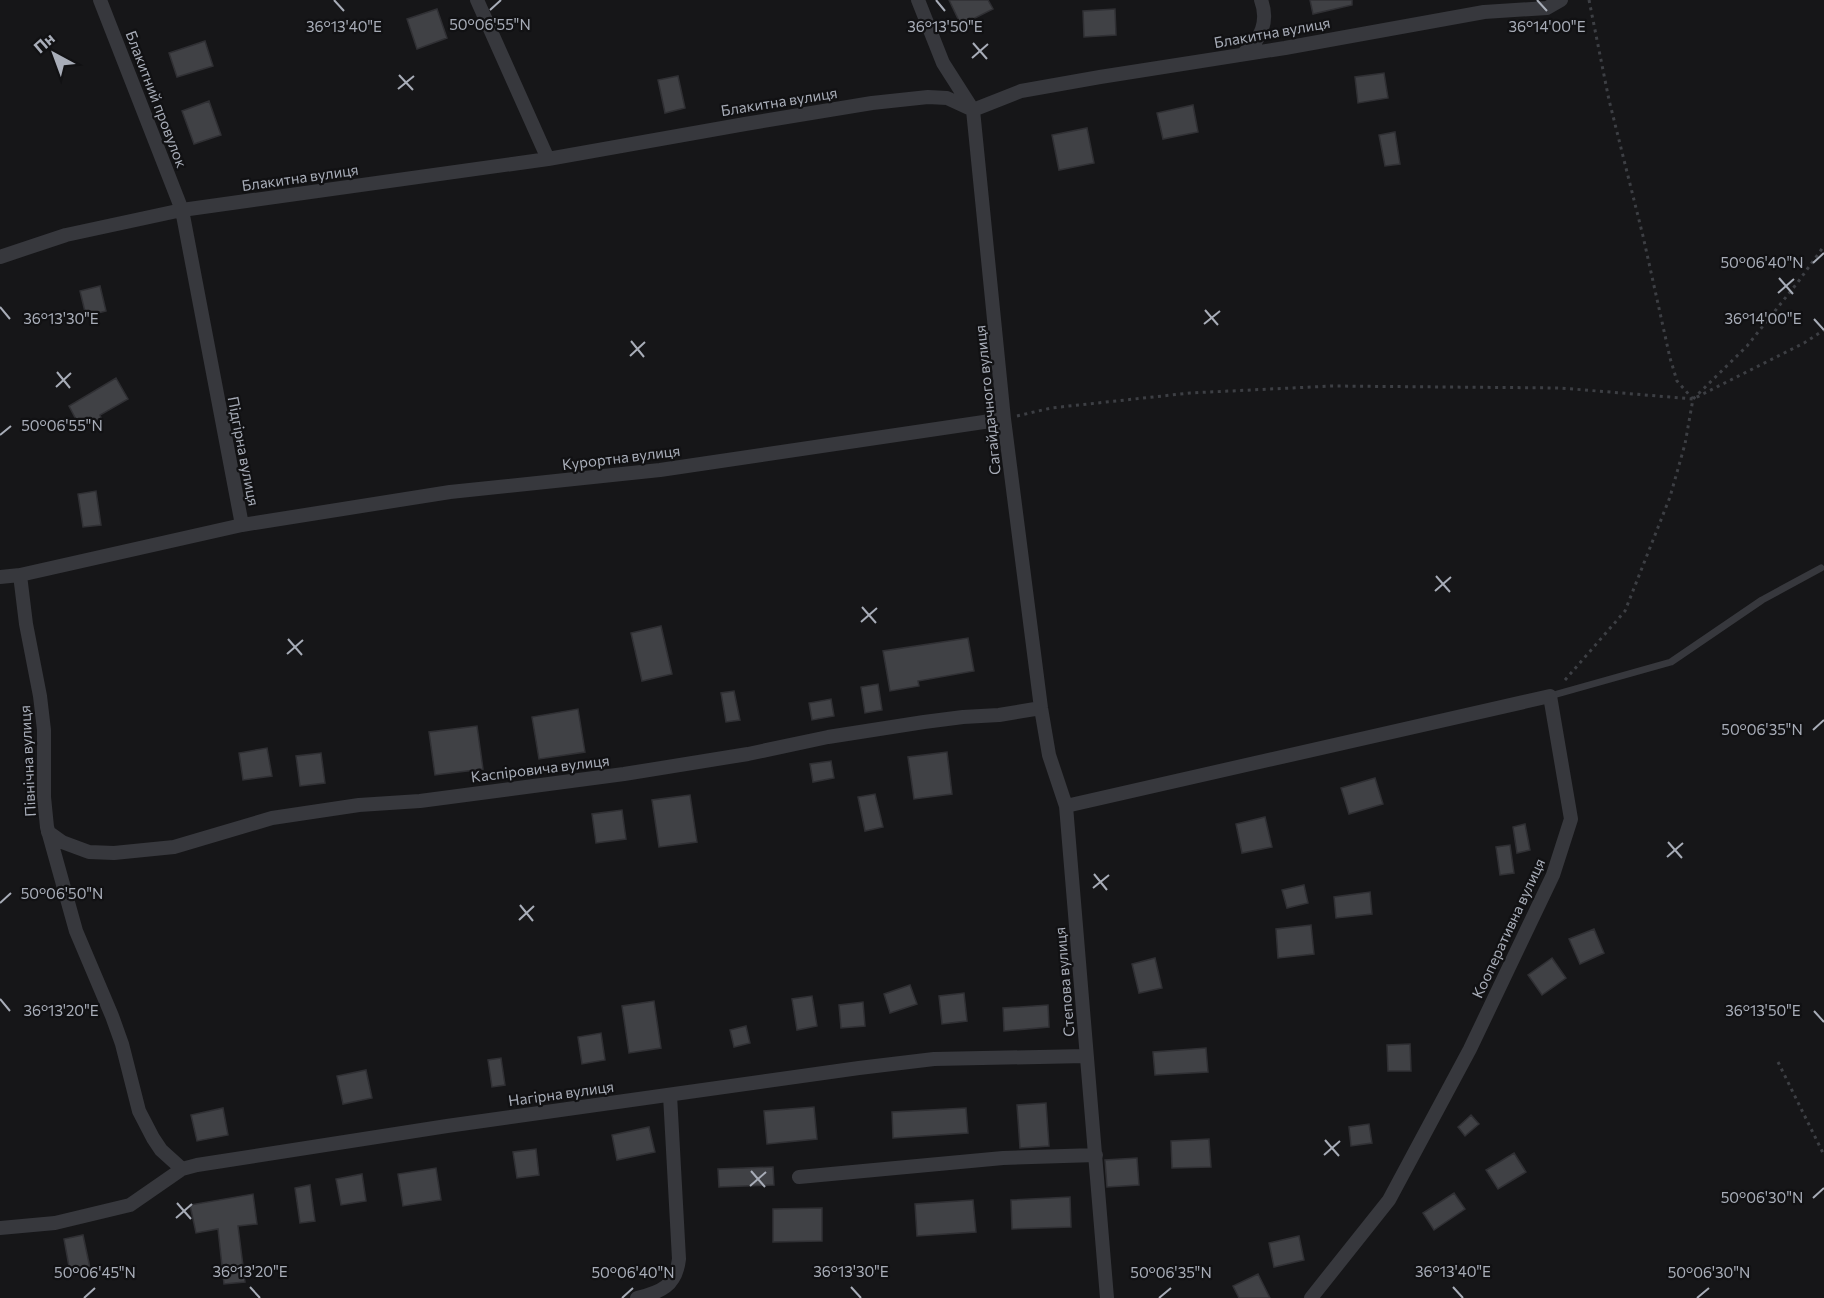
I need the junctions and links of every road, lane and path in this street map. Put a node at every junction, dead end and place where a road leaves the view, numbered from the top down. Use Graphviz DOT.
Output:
graph roads {
  1 [pos="100,0"];
  2 [pos="477,0"];
  3 [pos="918,0"];
  4 [pos="1261,0"];
  5 [pos="1561,0"];
  6 [pos="1589,0"];
  7 [pos="1243,54"];
  8 [pos="974,110"];
  9 [pos="548,159"];
  10 [pos="182,210"];
  11 [pos="1824,246"];
  12 [pos="0,257"];
  13 [pos="1824,330"];
  14 [pos="1694,399"];
  15 [pos="1004,418"];
  16 [pos="242,525"];
  17 [pos="1821,568"];
  18 [pos="20,575"];
  19 [pos="0,577"];
  20 [pos="1550,696"];
  21 [pos="1041,708"];
  22 [pos="1066,806"];
  23 [pos="48,832"];
  24 [pos="1086,1056"];
  25 [pos="1778,1062"];
  26 [pos="670,1095"];
  27 [pos="1096,1155"];
  28 [pos="1824,1155"];
  29 [pos="182,1169"];
  30 [pos="799,1178"];
  31 [pos="0,1228"];
  32 [pos="637,1298"];
  33 [pos="1107,1298"];
  34 [pos="1311,1298"];
  1 -- 10 [label="street, Блакитний провулок"];
  2 -- 9 [label="street"];
  3 -- 8 [label="street, Сагайдачного вулиця"];
  4 -- 7 [label="street"];
  5 -- 7 [label="street, Блакитна вулиця"];
  6 -- 14 [label="path"];
  7 -- 8 [label="street, Блакитна вулиця"];
  8 -- 9 [label="street, Блакитна вулиця"];
  8 -- 15 [label="street, Сагайдачного вулиця"];
  9 -- 10 [label="street, Блакитна вулиця"];
  10 -- 12 [label="street, Блакитна вулиця"];
  10 -- 16 [label="street, Підгірна вулиця"];
  11 -- 14 [label="path"];
  13 -- 14 [label="path"];
  14 -- 15 [label="path"];
  14 -- 20 [label="path"];
  15 -- 16 [label="street, Курортна вулиця"];
  15 -- 21 [label="street, Сагайдачного вулиця"];
  16 -- 18 [label="street, Підгірна вулиця"];
  17 -- 20 [label="lane"];
  18 -- 19 [label="street, Підгірна вулиця"];
  18 -- 23 [label="street, Північна вулиця"];
  20 -- 22 [label="street"];
  20 -- 34 [label="street, Кооперативна вулиця"];
  21 -- 22 [label="street, Сагайдачного вулиця"];
  21 -- 23 [label="street, Каспіровича вулиця"];
  22 -- 24 [label="street, Степова вулиця"];
  23 -- 29 [label="street, Північна вулиця"];
  24 -- 26 [label="street, Нагірна вулиця"];
  24 -- 27 [label="street, Степова вулиця"];
  25 -- 28 [label="path"];
  26 -- 29 [label="street, Нагірна вулиця"];
  26 -- 32 [label="street"];
  27 -- 30 [label="street"];
  27 -- 33 [label="street, Степова вулиця"];
  29 -- 31 [label="street, Нагірна вулиця"];
}
